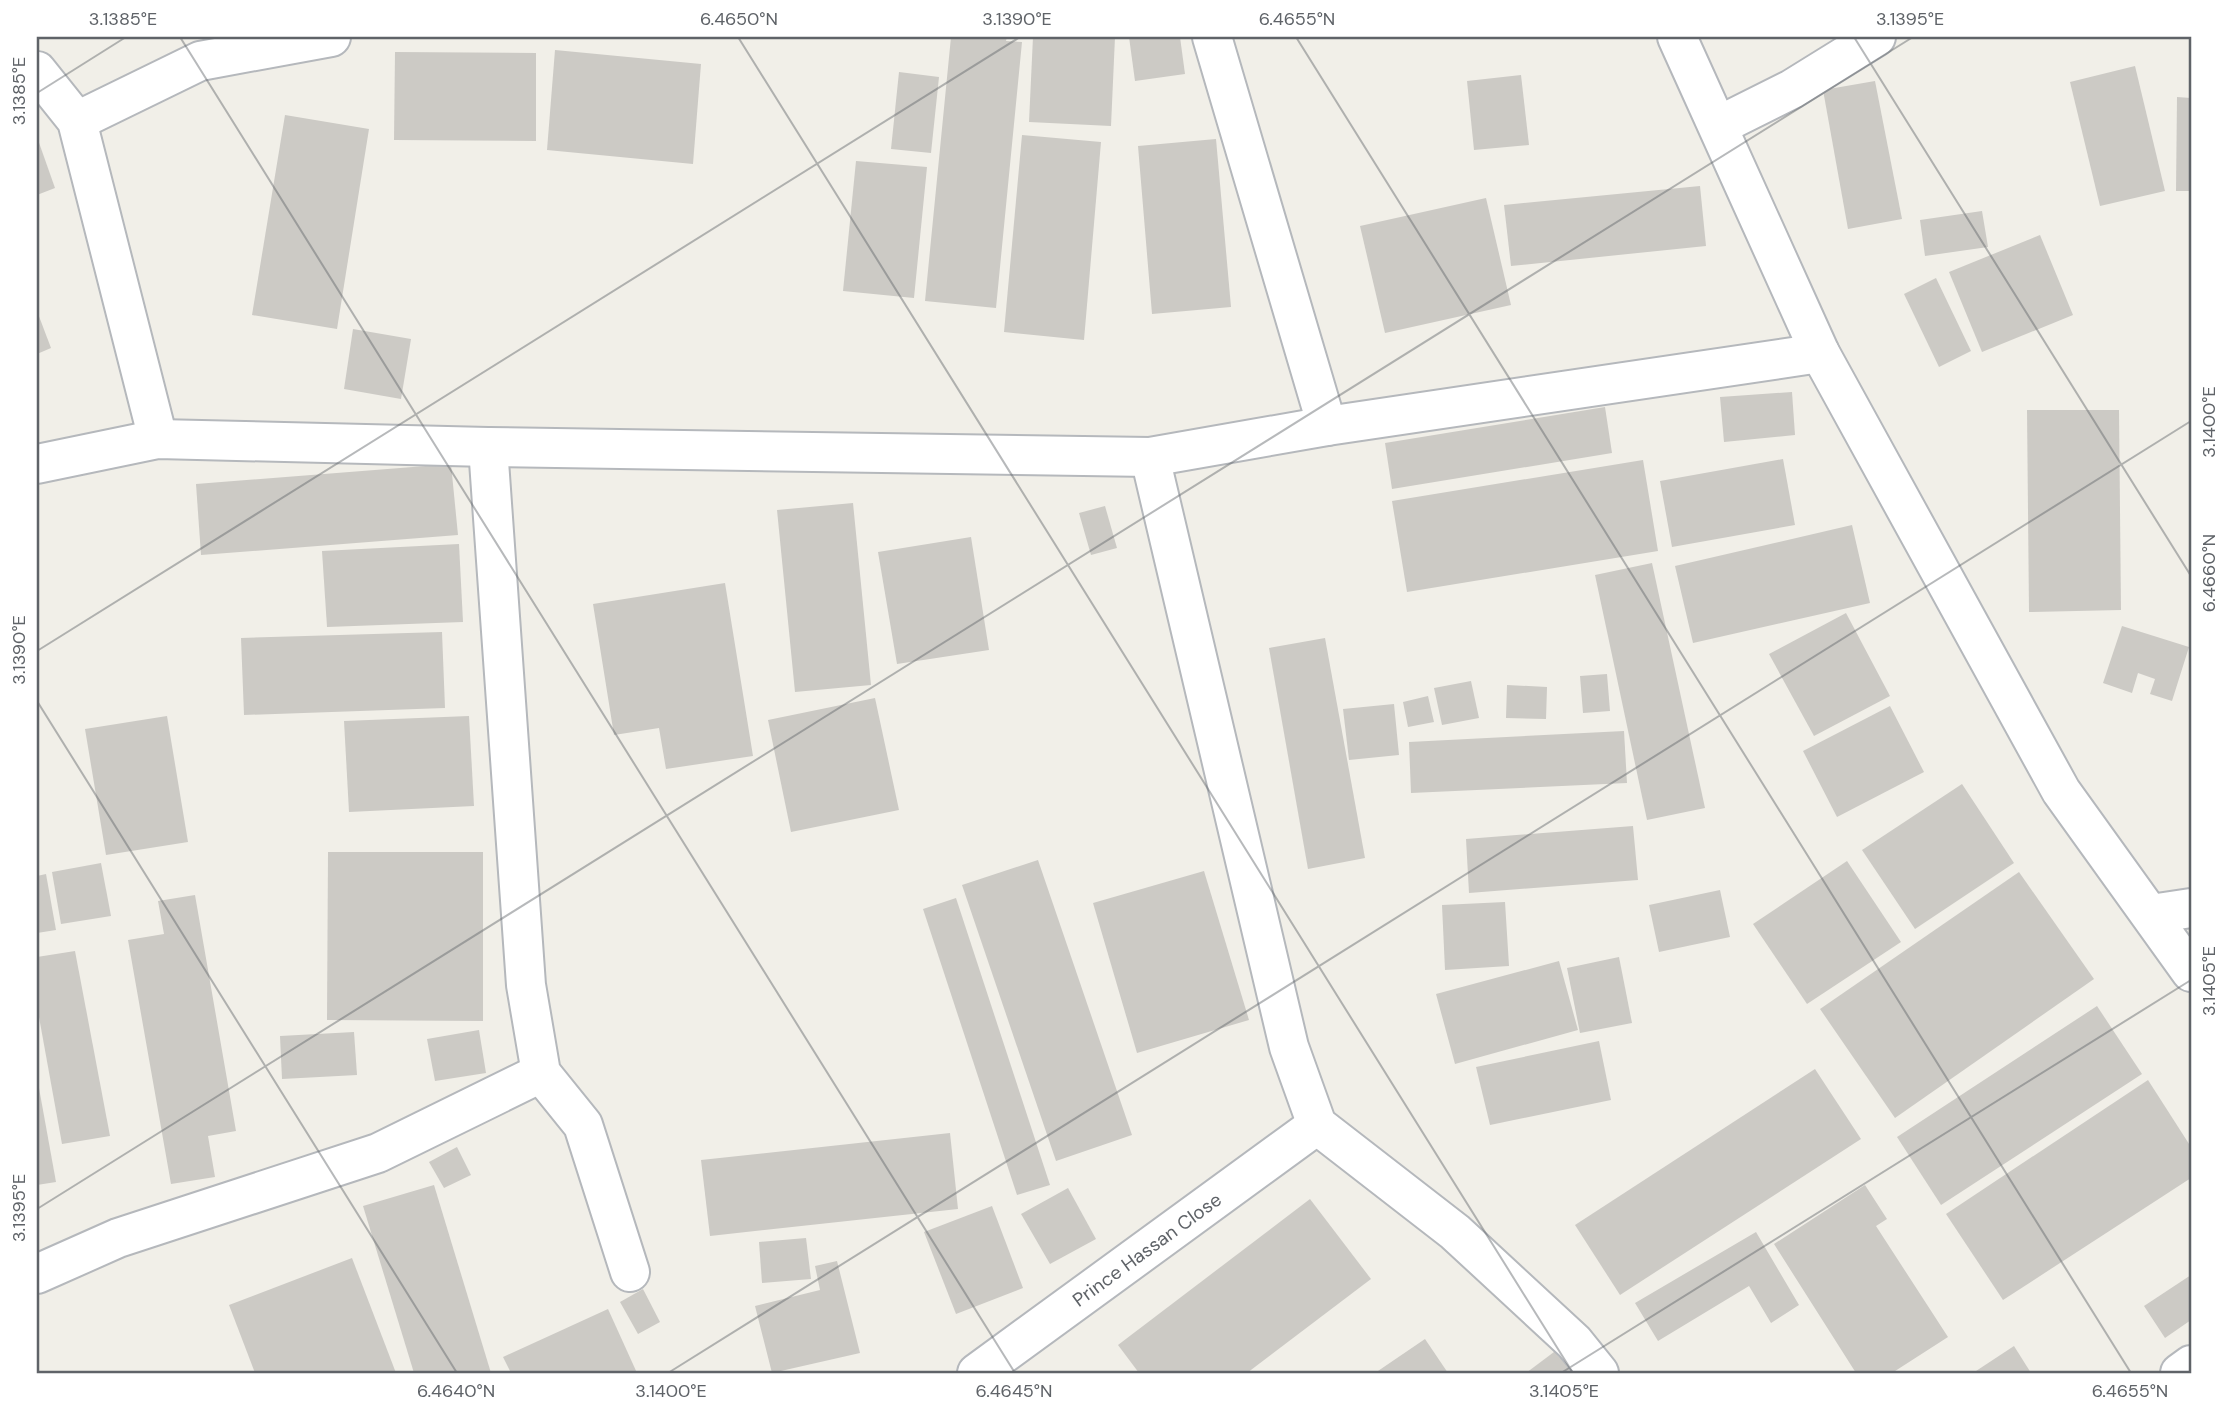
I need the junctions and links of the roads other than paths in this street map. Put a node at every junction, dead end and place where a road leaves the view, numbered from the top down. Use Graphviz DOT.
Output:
graph roads {
  1 [pos="331,37"];
  2 [pos="1212,37"];
  3 [pos="1676,37"];
  4 [pos="1876,37"];
  5 [pos="37,71"];
  6 [pos="77,121"];
  7 [pos="1718,126"];
  8 [pos="1820,353"];
  9 [pos="1327,426"];
  10 [pos="159,439"];
  11 [pos="488,447"];
  12 [pos="1150,457"];
  13 [pos="37,464"];
  14 [pos="2191,908"];
  15 [pos="2151,914"];
  16 [pos="2191,972"];
  17 [pos="541,1073"];
  18 [pos="1317,1125"];
  19 [pos="630,1272"];
  20 [pos="37,1274"];
  21 [pos="2191,1365"];
  22 [pos="977,1373"];
  23 [pos="1599,1373"];
  24 [pos="2180,1373"];
  1 -- 6 [label="street"];
  2 -- 9 [label="street"];
  3 -- 7 [label="street"];
  4 -- 7 [label="street"];
  5 -- 6 [label="street"];
  6 -- 10 [label="street"];
  7 -- 8 [label="street"];
  8 -- 9 [label="street"];
  8 -- 15 [label="street"];
  9 -- 12 [label="street"];
  10 -- 11 [label="street"];
  10 -- 13 [label="street"];
  11 -- 12 [label="street"];
  11 -- 17 [label="street"];
  12 -- 18 [label="street"];
  14 -- 15 [label="street"];
  15 -- 16 [label="street"];
  17 -- 19 [label="street"];
  17 -- 20 [label="street"];
  18 -- 22 [label="street, Prince Hassan Close"];
  18 -- 23 [label="street"];
  21 -- 24 [label="street"];
}
